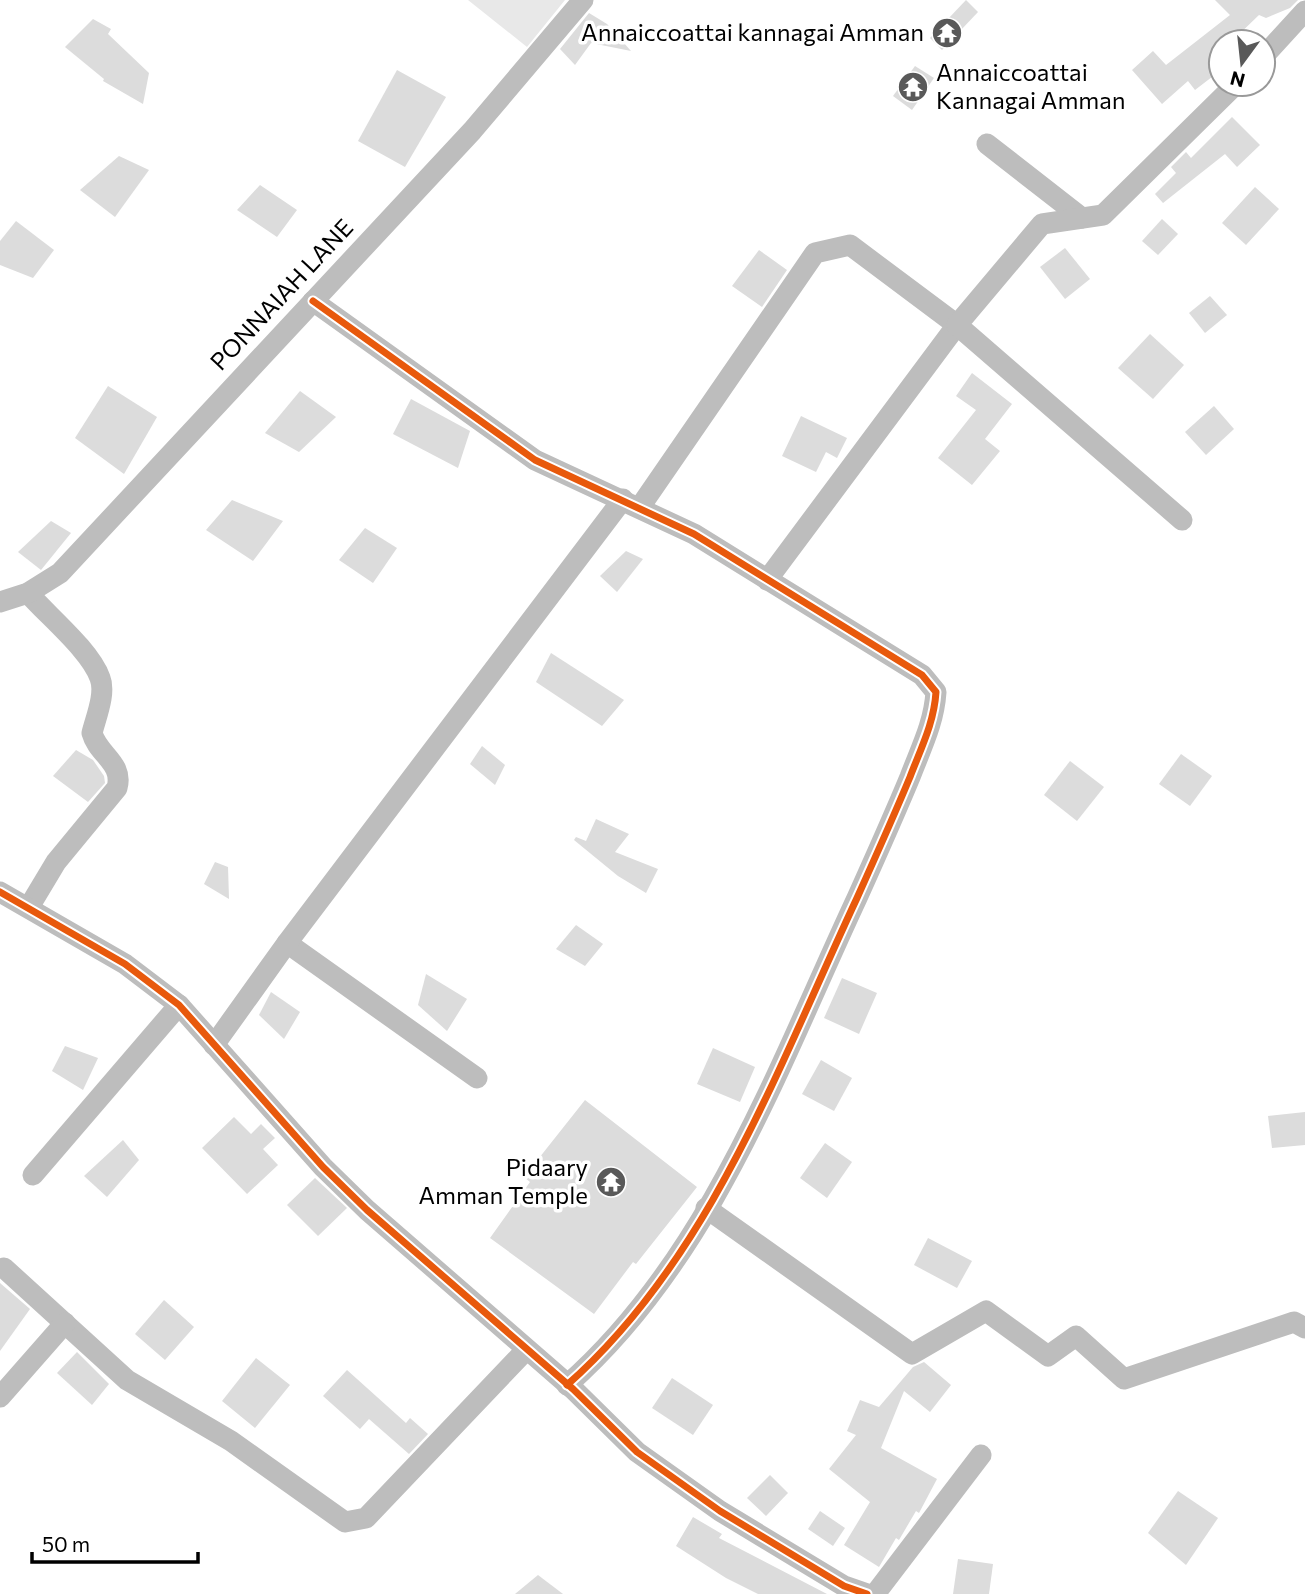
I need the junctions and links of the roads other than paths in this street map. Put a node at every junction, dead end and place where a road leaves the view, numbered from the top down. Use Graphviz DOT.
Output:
graph roads {
  1 [pos="583,0"];
  2 [pos="1305,11"];
  3 [pos="1277,42"];
  4 [pos="1222,98"];
  5 [pos="987,144"];
  6 [pos="1082,218"];
  7 [pos="313,301"];
  8 [pos="957,325"];
  9 [pos="632,503"];
  10 [pos="1182,520"];
  11 [pos="767,580"];
  12 [pos="28,593"];
  13 [pos="0,602"];
  14 [pos="0,892"];
  15 [pos="29,907"];
  16 [pos="287,943"];
  17 [pos="179,1006"];
  18 [pos="214,1045"];
  19 [pos="477,1079"];
  20 [pos="33,1175"];
  21 [pos="706,1208"];
  22 [pos="4,1268"];
  23 [pos="65,1323"];
  24 [pos="1305,1328"];
  25 [pos="525,1350"];
  26 [pos="567,1385"];
  27 [pos="0,1397"];
  28 [pos="981,1455"];
  29 [pos="842,1590"];
  30 [pos="867,1594"];
  31 [pos="875,1594"];
  1 -- 7 [label="street, PONNAIAH LANE"];
  2 -- 3 [label="street"];
  4 -- 6 [label="street"];
  5 -- 6 [label="street"];
  6 -- 8 [label="street"];
  7 -- 9 [label="street"];
  7 -- 12 [label="street, PONNAIAH LANE"];
  8 -- 9 [label="street"];
  8 -- 10 [label="street"];
  8 -- 11 [label="street"];
  9 -- 11 [label="street"];
  9 -- 16 [label="street"];
  11 -- 21 [label="street"];
  12 -- 13 [label="street, PONNAIAH LANE"];
  12 -- 15 [label="street"];
  14 -- 15 [label="street"];
  15 -- 17 [label="street"];
  16 -- 18 [label="street"];
  16 -- 19 [label="street"];
  17 -- 18 [label="street"];
  17 -- 20 [label="street"];
  18 -- 25 [label="street"];
  21 -- 24 [label="street"];
  21 -- 26 [label="street"];
  22 -- 23 [label="street"];
  23 -- 25 [label="street"];
  23 -- 27 [label="street"];
  25 -- 26 [label="street"];
  26 -- 29 [label="street"];
  28 -- 31 [label="street"];
  29 -- 30 [label="street"];
}
